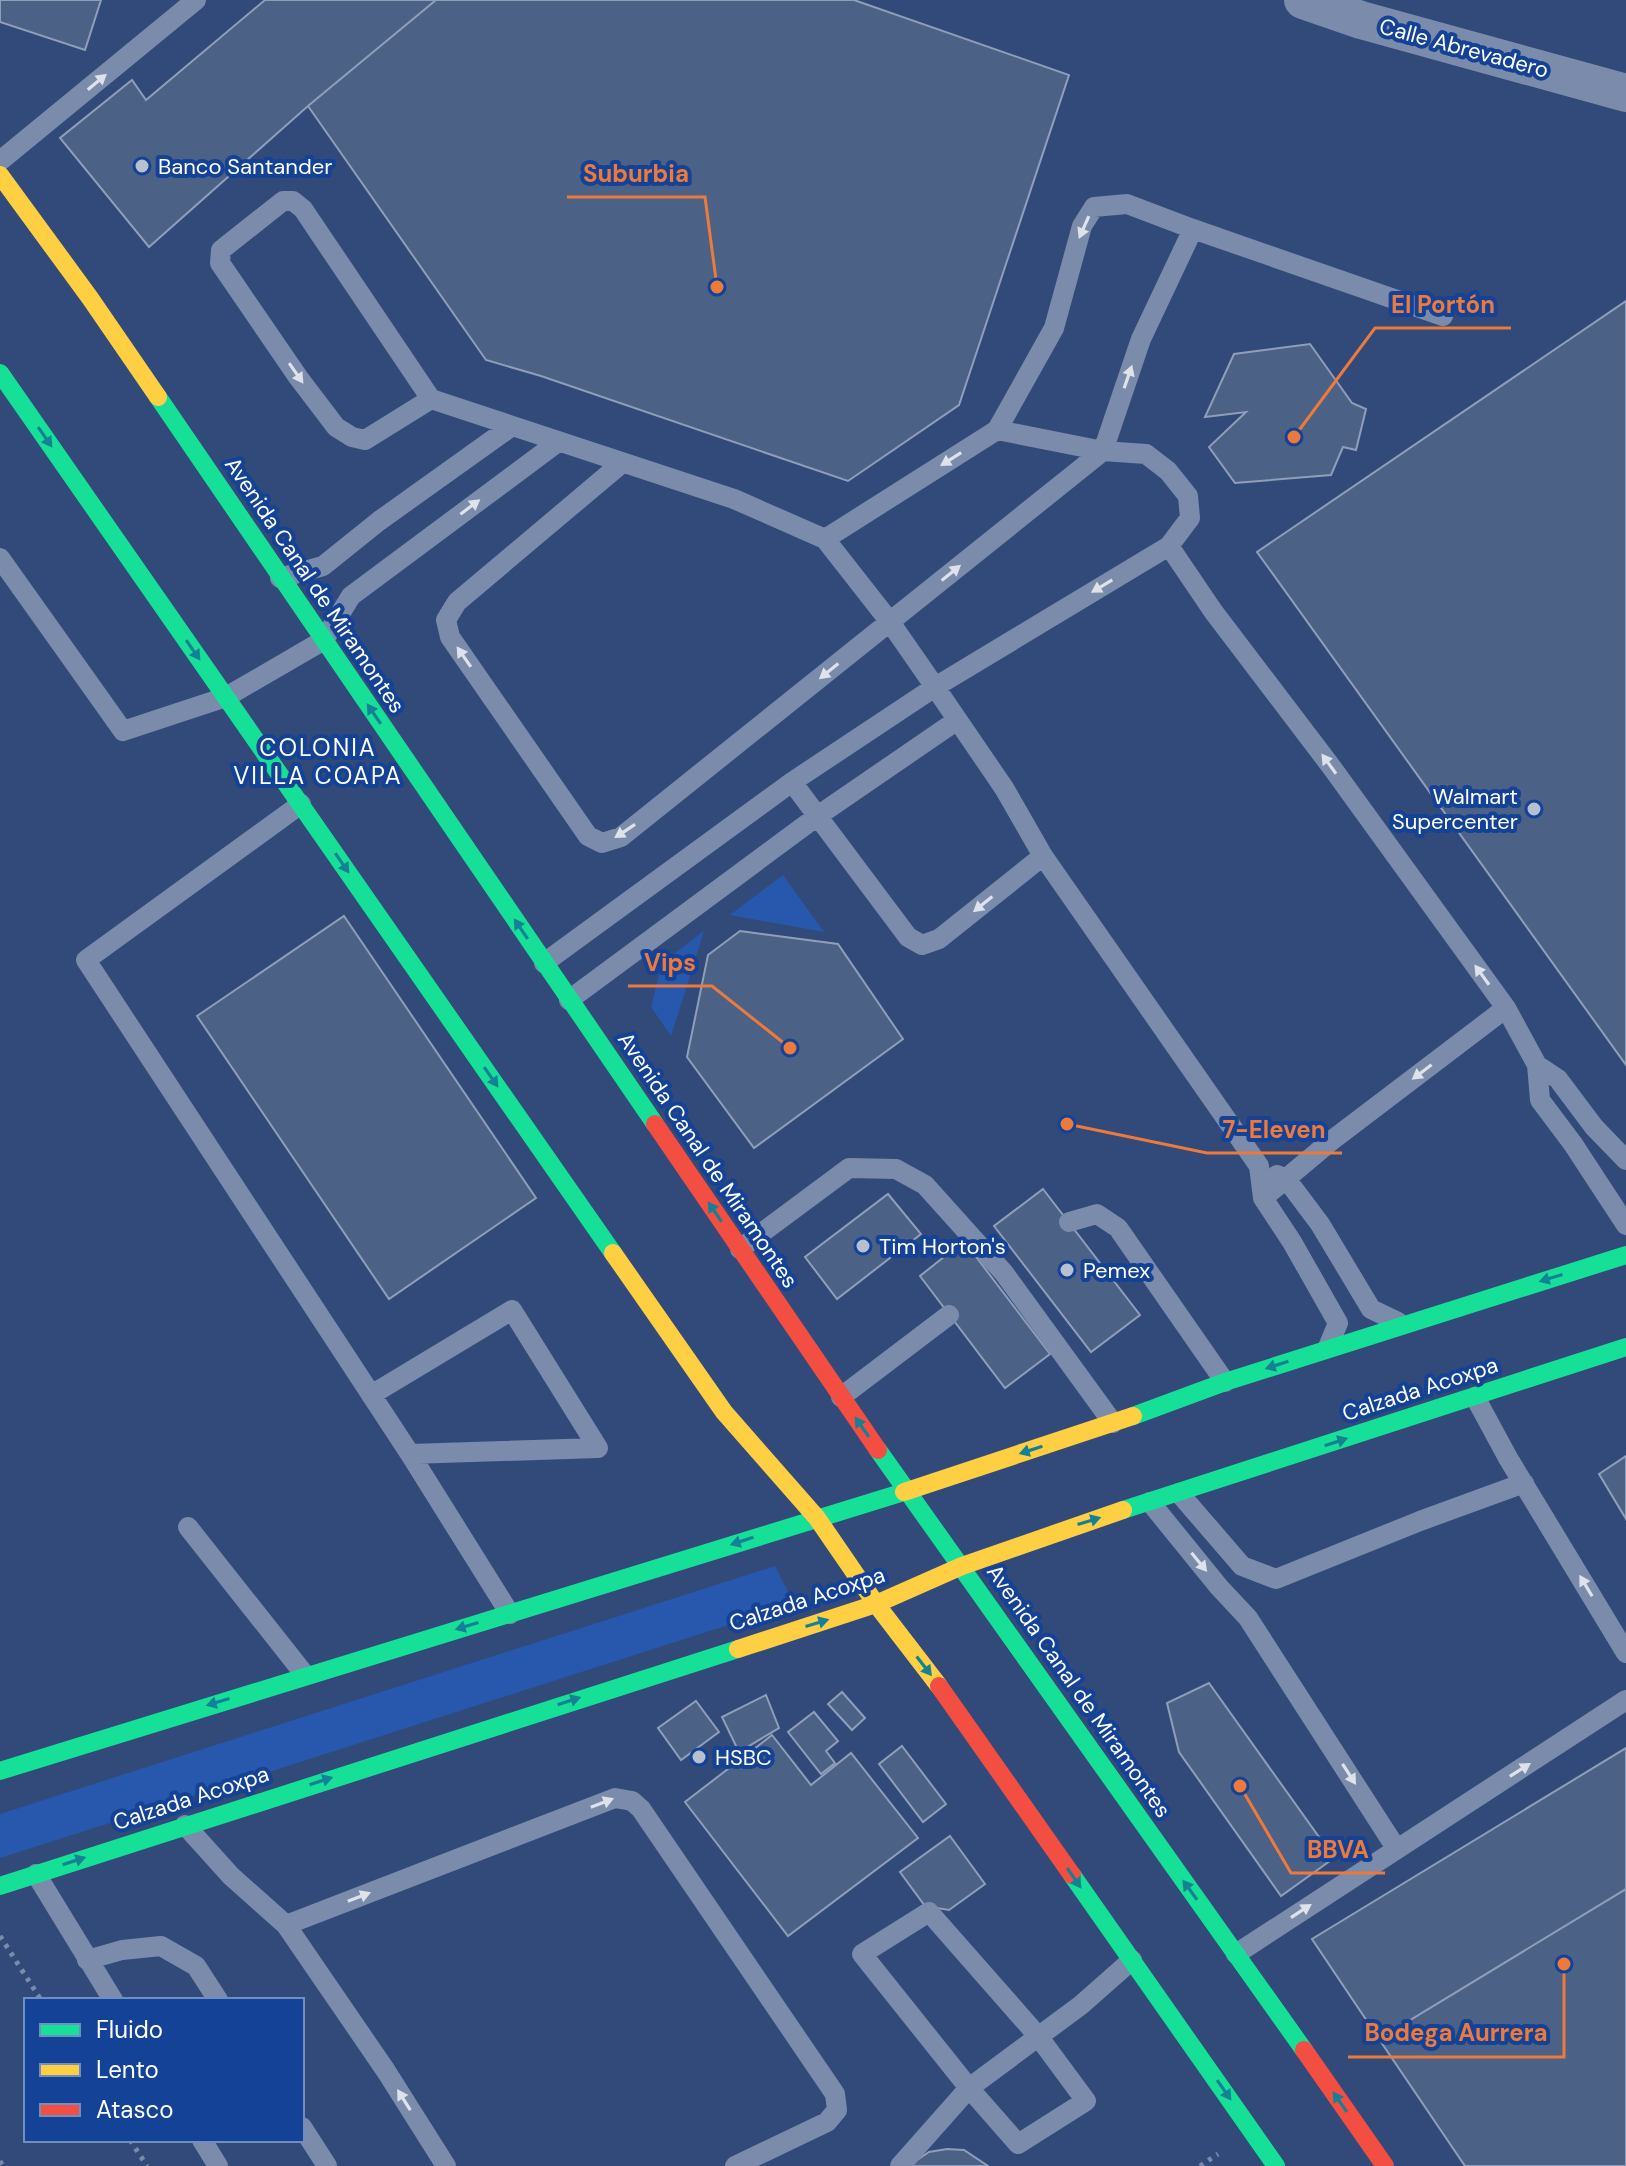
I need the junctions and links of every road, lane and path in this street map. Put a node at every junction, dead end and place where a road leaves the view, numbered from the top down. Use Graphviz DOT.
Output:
graph roads {
  1 [pos="196,0"];
  2 [pos="1303,0"];
  3 [pos="1626,93"];
  4 [pos="0,161"];
  5 [pos="0,175"];
  6 [pos="1193,229"];
  7 [pos="1443,316"];
  8 [pos="0,373"];
  9 [pos="431,399"];
  10 [pos="512,426"];
  11 [pos="997,430"];
  12 [pos="558,442"];
  13 [pos="1103,451"];
  14 [pos="622,463"];
  15 [pos="825,539"];
  16 [pos="1169,546"];
  17 [pos="4,571"];
  18 [pos="280,578"];
  19 [pos="890,622"];
  20 [pos="324,640"];
  21 [pos="935,687"];
  22 [pos="226,697"];
  23 [pos="956,721"];
  24 [pos="792,782"];
  25 [pos="301,804"];
  26 [pos="819,815"];
  27 [pos="1043,856"];
  28 [pos="544,963"];
  29 [pos="569,1000"];
  30 [pos="1506,1008"];
  31 [pos="1537,1065"];
  32 [pos="1626,1160"];
  33 [pos="1259,1166"];
  34 [pos="1287,1180"];
  35 [pos="1263,1198"];
  36 [pos="1069,1222"];
  37 [pos="1626,1225"];
  38 [pos="740,1249"];
  39 [pos="1626,1255"];
  40 [pos="949,1315"];
  41 [pos="1402,1324"];
  42 [pos="1626,1347"];
  43 [pos="1327,1349"];
  44 [pos="1225,1382"];
  45 [pos="371,1395"];
  46 [pos="841,1397"];
  47 [pos="1475,1397"];
  48 [pos="1113,1423"];
  49 [pos="410,1454"];
  50 [pos="1524,1483"];
  51 [pos="906,1491"];
  52 [pos="1179,1493"];
  53 [pos="1150,1502"];
  54 [pos="817,1518"];
  55 [pos="188,1527"];
  56 [pos="962,1566"];
  57 [pos="876,1604"];
  58 [pos="510,1614"];
  59 [pos="1626,1653"];
  60 [pos="305,1675"];
  61 [pos="1626,1700"];
  62 [pos="0,1771"];
  63 [pos="185,1825"];
  64 [pos="1396,1848"];
  65 [pos="36,1874"];
  66 [pos="0,1886"];
  67 [pos="286,1925"];
  68 [pos="0,1936"];
  69 [pos="1236,1954"];
  70 [pos="87,1960"];
  71 [pos="1132,1960"];
  72 [pos="40,1998"];
  73 [pos="112,1998"];
  74 [pos="217,1998"];
  75 [pos="1038,2036"];
  76 [pos="969,2088"];
  77 [pos="304,2130"];
  78 [pos="131,2142"];
  79 [pos="203,2142"];
  80 [pos="0,2161"];
  81 [pos="3,2166"];
  82 [pos="147,2166"];
  83 [pos="218,2166"];
  84 [pos="327,2166"];
  85 [pos="446,2166"];
  86 [pos="735,2166"];
  87 [pos="900,2166"];
  88 [pos="1276,2166"];
  89 [pos="1385,2166"];
  4 -- 1 [label="lane, one-way"];
  2 -- 3 [label="street, Calle Abrevadero"];
  5 -- 18 [label="main road, Avenida Canal de Miramontes"];
  6 -- 7 [label="lane"];
  6 -- 11 [label="lane, one-way"];
  13 -- 6 [label="lane, one-way"];
  8 -- 22 [label="main road, one-way"];
  9 -- 9 [label="lane, one-way"];
  9 -- 10 [label="lane"];
  10 -- 12 [label="lane"];
  10 -- 18 [label="lane"];
  11 -- 13 [label="lane"];
  11 -- 15 [label="lane, one-way"];
  12 -- 14 [label="lane"];
  20 -- 12 [label="lane, one-way"];
  13 -- 16 [label="lane"];
  19 -- 13 [label="lane, one-way"];
  14 -- 15 [label="lane"];
  19 -- 14 [label="lane, one-way"];
  15 -- 19 [label="lane"];
  16 -- 21 [label="lane, one-way"];
  30 -- 16 [label="lane, one-way"];
  17 -- 22 [label="lane"];
  18 -- 20 [label="main road, Avenida Canal de Miramontes"];
  19 -- 21 [label="lane"];
  20 -- 22 [label="lane"];
  28 -- 20 [label="main road, Avenida Canal de Miramontes, one-way"];
  21 -- 23 [label="lane"];
  21 -- 24 [label="lane"];
  22 -- 25 [label="main road"];
  23 -- 26 [label="lane"];
  23 -- 27 [label="lane"];
  24 -- 26 [label="lane"];
  24 -- 28 [label="lane"];
  25 -- 45 [label="lane"];
  25 -- 54 [label="main road, one-way"];
  27 -- 26 [label="lane, one-way"];
  26 -- 29 [label="lane"];
  27 -- 33 [label="lane"];
  28 -- 29 [label="main road, Avenida Canal de Miramontes"];
  38 -- 29 [label="main road, Avenida Canal de Miramontes, one-way"];
  30 -- 31 [label="lane"];
  30 -- 34 [label="lane, one-way"];
  31 -- 32 [label="lane"];
  31 -- 37 [label="lane"];
  33 -- 34 [label="lane"];
  33 -- 35 [label="lane"];
  34 -- 35 [label="lane"];
  34 -- 41 [label="lane"];
  35 -- 43 [label="lane"];
  36 -- 44 [label="lane"];
  38 -- 46 [label="main road, Avenida Canal de Miramontes"];
  38 -- 48 [label="lane"];
  39 -- 41 [label="main road, one-way"];
  40 -- 46 [label="lane"];
  41 -- 43 [label="main road"];
  42 -- 47 [label="main road, Calzada Acoxpa"];
  43 -- 44 [label="main road, one-way"];
  44 -- 48 [label="main road"];
  45 -- 49 [label="lane"];
  45 -- 49 [label="lane"];
  51 -- 46 [label="main road, Avenida Canal de Miramontes, one-way"];
  47 -- 50 [label="lane"];
  52 -- 47 [label="main road, Calzada Acoxpa, one-way"];
  48 -- 51 [label="main road, one-way"];
  49 -- 58 [label="lane"];
  50 -- 52 [label="lane"];
  59 -- 50 [label="lane, one-way"];
  51 -- 54 [label="main road"];
  51 -- 56 [label="main road, Avenida Canal de Miramontes"];
  52 -- 53 [label="main road, Calzada Acoxpa"];
  56 -- 53 [label="main road, Calzada Acoxpa, one-way"];
  53 -- 64 [label="lane, one-way"];
  54 -- 57 [label="main road"];
  54 -- 58 [label="main road, one-way"];
  55 -- 60 [label="lane"];
  56 -- 57 [label="main road, Calzada Acoxpa"];
  69 -- 56 [label="main road, Avenida Canal de Miramontes, one-way"];
  63 -- 57 [label="main road, Calzada Acoxpa, one-way"];
  57 -- 71 [label="main road, one-way"];
  58 -- 60 [label="main road, one-way"];
  60 -- 62 [label="main road, one-way"];
  64 -- 61 [label="lane, one-way"];
  65 -- 63 [label="main road, Calzada Acoxpa, one-way"];
  63 -- 67 [label="lane"];
  69 -- 64 [label="lane, one-way"];
  65 -- 66 [label="main road, Calzada Acoxpa"];
  65 -- 70 [label="lane"];
  85 -- 67 [label="lane, one-way"];
  67 -- 86 [label="lane, one-way"];
  68 -- 72 [label="path"];
  89 -- 69 [label="main road, Avenida Canal de Miramontes, one-way"];
  70 -- 73 [label="lane"];
  70 -- 74 [label="lane"];
  71 -- 75 [label="lane"];
  71 -- 88 [label="main road, one-way"];
  75 -- 76 [label="lane"];
  75 -- 76 [label="lane"];
  75 -- 76 [label="lane"];
  76 -- 87 [label="lane"];
  77 -- 84 [label="lane"];
  78 -- 82 [label="path"];
  79 -- 83 [label="lane"];
  80 -- 81 [label="path"];
}
